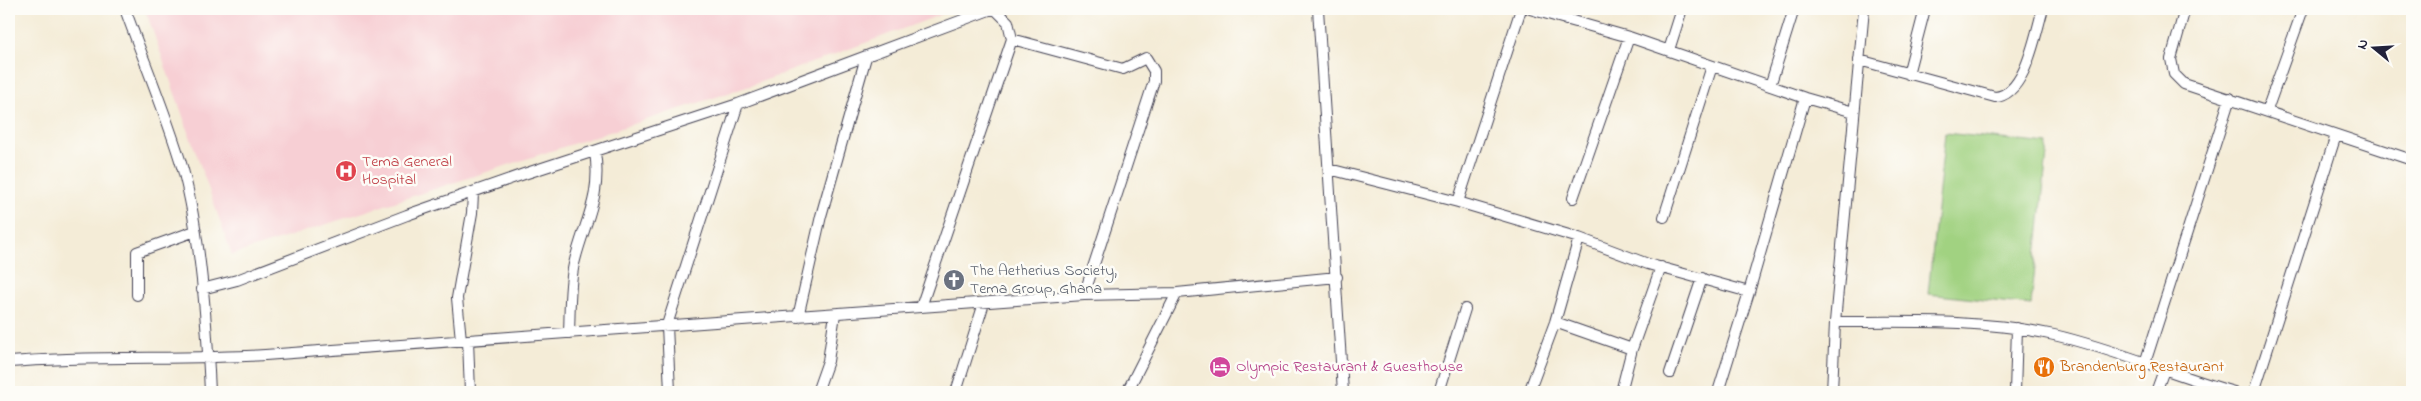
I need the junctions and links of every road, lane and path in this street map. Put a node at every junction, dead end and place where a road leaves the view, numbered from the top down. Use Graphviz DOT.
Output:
graph roads {
  1 [pos="125,9"];
  2 [pos="993,9"];
  3 [pos="1318,9"];
  4 [pos="1521,9"];
  5 [pos="1530,9"];
  6 [pos="1569,9"];
  7 [pos="1682,9"];
  8 [pos="1794,9"];
  9 [pos="1864,9"];
  10 [pos="1925,9"];
  11 [pos="2043,9"];
  12 [pos="2185,9"];
  13 [pos="2303,9"];
  14 [pos="1566,20"];
  15 [pos="1629,37"];
  16 [pos="1012,38"];
  17 [pos="1669,50"];
  18 [pos="866,57"];
  19 [pos="1859,60"];
  20 [pos="1712,66"];
  21 [pos="1908,74"];
  22 [pos="1770,86"];
  23 [pos="1805,98"];
  24 [pos="2230,98"];
  25 [pos="738,104"];
  26 [pos="2267,110"];
  27 [pos="1854,112"];
  28 [pos="2336,135"];
  29 [pos="595,152"];
  30 [pos="2412,160"];
  31 [pos="1329,169"];
  32 [pos="473,193"];
  33 [pos="1573,198"];
  34 [pos="1458,202"];
  35 [pos="1664,217"];
  36 [pos="195,231"];
  37 [pos="1578,238"];
  38 [pos="1661,267"];
  39 [pos="1337,277"];
  40 [pos="1702,278"];
  41 [pos="202,289"];
  42 [pos="1749,292"];
  43 [pos="1177,293"];
  44 [pos="137,295"];
  45 [pos="1084,295"];
  46 [pos="984,303"];
  47 [pos="921,308"];
  48 [pos="1465,309"];
  49 [pos="835,314"];
  50 [pos="798,317"];
  51 [pos="1555,322"];
  52 [pos="1835,322"];
  53 [pos="667,325"];
  54 [pos="2017,328"];
  55 [pos="569,333"];
  56 [pos="465,340"];
  57 [pos="1632,349"];
  58 [pos="209,358"];
  59 [pos="9,362"];
  60 [pos="2145,363"];
  61 [pos="2164,370"];
  62 [pos="1670,372"];
  63 [pos="2216,390"];
  64 [pos="210,392"];
  65 [pos="470,392"];
  66 [pos="670,392"];
  67 [pos="817,392"];
  68 [pos="956,392"];
  69 [pos="1127,392"];
  70 [pos="1343,392"];
  71 [pos="1439,392"];
  72 [pos="1528,392"];
  73 [pos="1621,392"];
  74 [pos="1718,392"];
  75 [pos="1832,392"];
  76 [pos="2015,392"];
  77 [pos="2156,392"];
  78 [pos="2234,392"];
  79 [pos="2254,392"];
  1 -- 36 [label="street"];
  2 -- 16 [label="street"];
  2 -- 18 [label="street"];
  3 -- 31 [label="street"];
  4 -- 34 [label="street"];
  5 -- 14 [label="street"];
  6 -- 14 [label="street"];
  7 -- 17 [label="street"];
  8 -- 22 [label="street"];
  9 -- 19 [label="street"];
  10 -- 21 [label="street"];
  11 -- 21 [label="street"];
  12 -- 24 [label="street"];
  13 -- 26 [label="street"];
  14 -- 15 [label="street"];
  15 -- 17 [label="street"];
  15 -- 33 [label="street"];
  16 -- 45 [label="street"];
  16 -- 47 [label="street"];
  17 -- 20 [label="street"];
  18 -- 25 [label="street"];
  18 -- 50 [label="street"];
  19 -- 21 [label="street"];
  19 -- 27 [label="street"];
  20 -- 22 [label="street"];
  20 -- 35 [label="street"];
  22 -- 23 [label="street"];
  23 -- 27 [label="street"];
  23 -- 42 [label="street"];
  24 -- 26 [label="street"];
  24 -- 60 [label="street"];
  25 -- 29 [label="street"];
  25 -- 53 [label="street"];
  26 -- 28 [label="street"];
  27 -- 52 [label="street"];
  28 -- 30 [label="street"];
  28 -- 79 [label="street"];
  29 -- 32 [label="street"];
  29 -- 55 [label="street"];
  31 -- 34 [label="street"];
  31 -- 39 [label="street"];
  32 -- 41 [label="street"];
  32 -- 56 [label="street"];
  34 -- 37 [label="street"];
  36 -- 41 [label="street"];
  36 -- 44 [label="street"];
  37 -- 38 [label="street"];
  37 -- 51 [label="street"];
  38 -- 40 [label="street"];
  38 -- 57 [label="street"];
  39 -- 43 [label="street"];
  39 -- 70 [label="street"];
  40 -- 42 [label="street"];
  40 -- 62 [label="street"];
  41 -- 58 [label="street"];
  42 -- 74 [label="street"];
  43 -- 45 [label="street"];
  43 -- 69 [label="street"];
  45 -- 46 [label="street"];
  46 -- 47 [label="street"];
  46 -- 68 [label="street"];
  47 -- 49 [label="street"];
  48 -- 71 [label="street"];
  49 -- 50 [label="street"];
  49 -- 67 [label="street"];
  50 -- 53 [label="street"];
  51 -- 57 [label="street"];
  51 -- 72 [label="street"];
  52 -- 54 [label="street"];
  52 -- 75 [label="street"];
  53 -- 55 [label="street"];
  53 -- 66 [label="street"];
  54 -- 60 [label="street"];
  54 -- 76 [label="street"];
  55 -- 56 [label="street"];
  56 -- 58 [label="street"];
  56 -- 65 [label="street"];
  57 -- 73 [label="street"];
  58 -- 59 [label="street"];
  58 -- 64 [label="street"];
  60 -- 61 [label="street"];
  61 -- 63 [label="street"];
  61 -- 77 [label="street"];
  63 -- 78 [label="street"];
}
